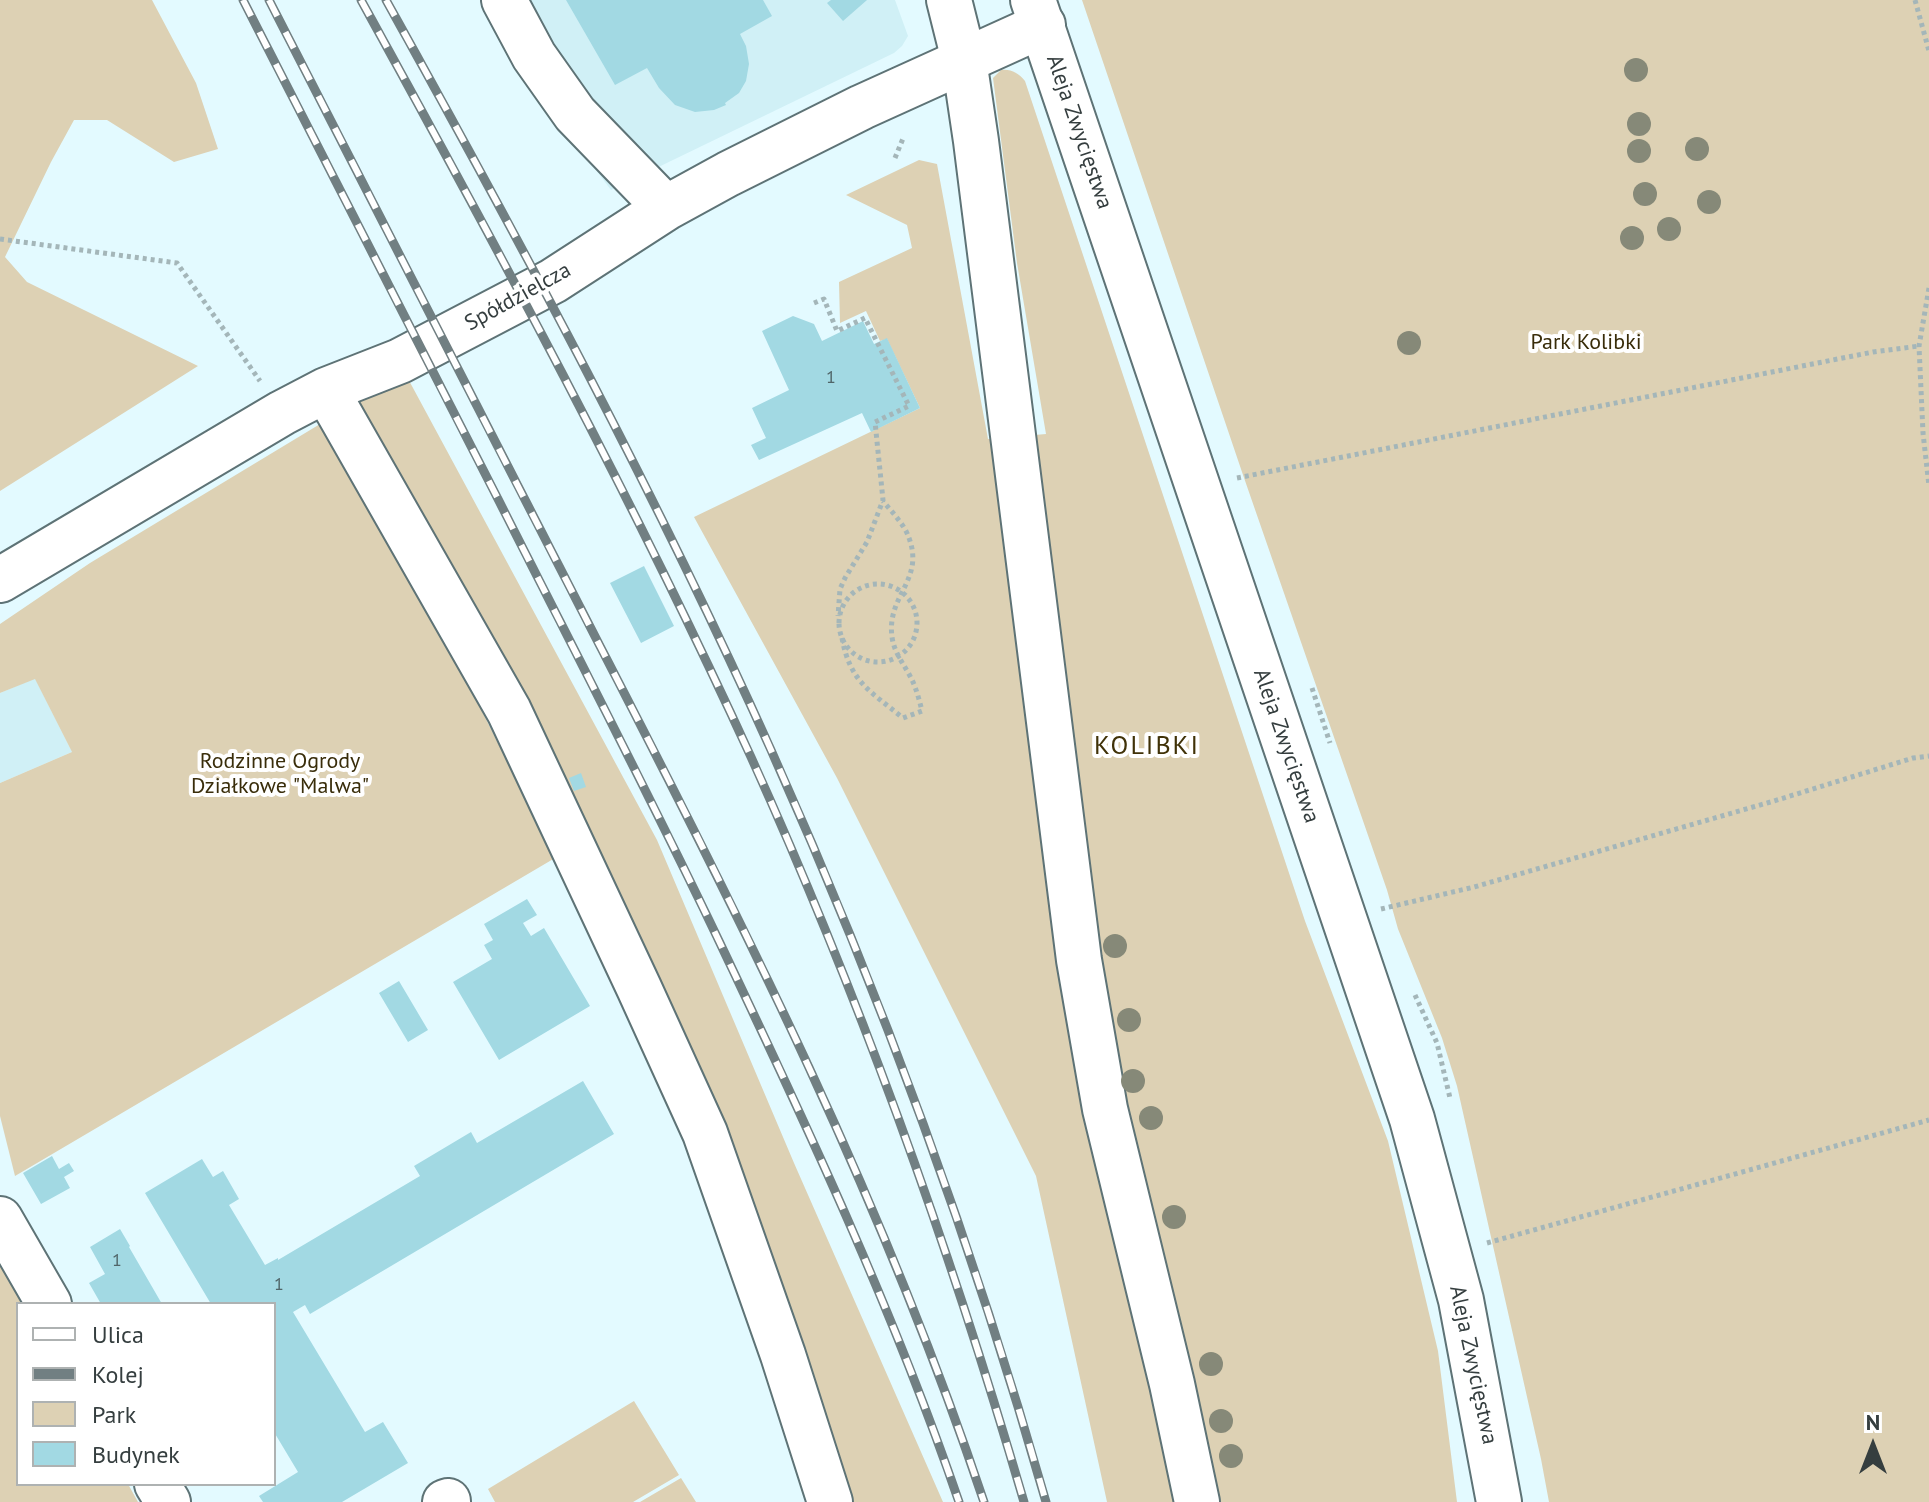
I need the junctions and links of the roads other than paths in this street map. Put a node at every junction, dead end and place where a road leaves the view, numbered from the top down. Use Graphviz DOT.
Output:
graph roads {
  1 [pos="504,0"];
  2 [pos="949,0"];
  3 [pos="1038,12"];
  4 [pos="964,60"];
  5 [pos="666,208"];
  6 [pos="326,390"];
  7 [pos="0,580"];
  8 [pos="0,1219"];
  9 [pos="48,1302"];
  10 [pos="830,1502"];
  11 [pos="1197,1502"];
  12 [pos="1499,1502"];
  1 -- 5 [label="main road"];
  2 -- 4 [label="main road"];
  3 -- 4 [label="main road, Spółdzielcza"];
  3 -- 12 [label="main road, Aleja Zwycięstwa"];
  4 -- 5 [label="main road, Spółdzielcza"];
  4 -- 11 [label="main road"];
  5 -- 6 [label="main road, Spółdzielcza"];
  6 -- 7 [label="main road, Spółdzielcza"];
  6 -- 10 [label="main road"];
  8 -- 9 [label="main road"];
}
